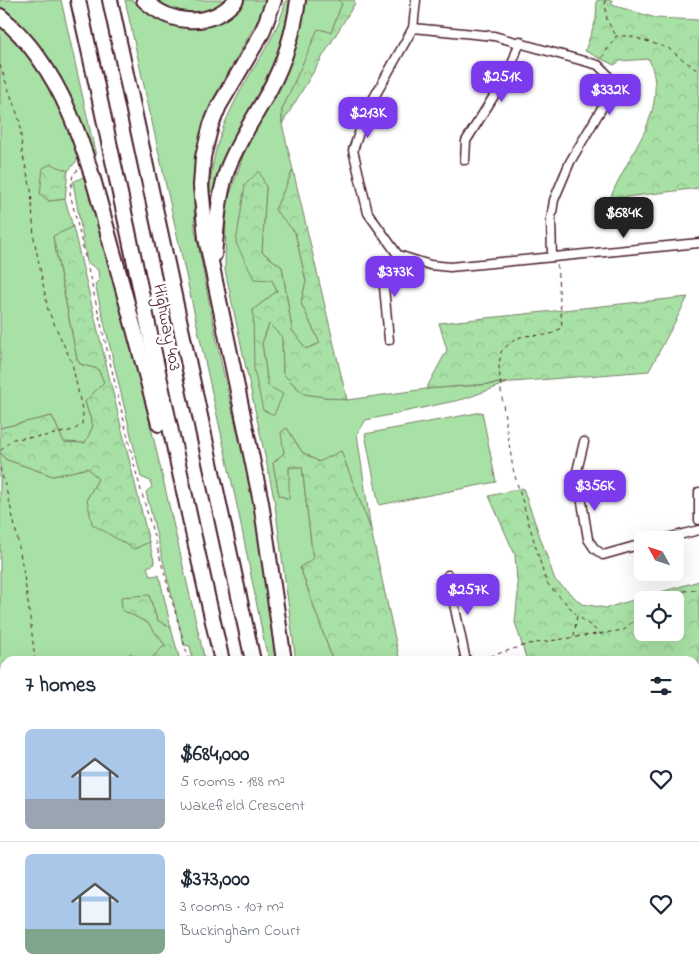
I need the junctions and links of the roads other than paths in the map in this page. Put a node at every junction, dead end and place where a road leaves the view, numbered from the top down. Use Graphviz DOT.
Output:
graph roads {
  1 [pos="78,0"];
  2 [pos="110,0"];
  3 [pos="144,0"];
  4 [pos="236,0"];
  5 [pos="274,0"];
  6 [pos="298,0"];
  7 [pos="416,0"];
  8 [pos="0,16"];
  9 [pos="413,28"];
  10 [pos="520,42"];
  11 [pos="465,160"];
  12 [pos="699,243"];
  13 [pos="398,255"];
  14 [pos="554,257"];
  15 [pos="213,268"];
  16 [pos="389,340"];
  17 [pos="584,442"];
  18 [pos="175,461"];
  19 [pos="699,492"];
  20 [pos="699,520"];
  21 [pos="699,530"];
  22 [pos="684,534"];
  23 [pos="634,546"];
  24 [pos="448,575"];
  25 [pos="221,656"];
  26 [pos="253,656"];
  27 [pos="283,656"];
  28 [pos="465,656"];
  1 -- 18 [label="highway, Highway 403"];
  2 -- 26 [label="highway, Highway 403"];
  3 -- 4 [label="highway"];
  5 -- 15 [label="highway"];
  6 -- 15 [label="highway"];
  7 -- 9 [label="street"];
  8 -- 18 [label="highway"];
  9 -- 10 [label="street"];
  9 -- 13 [label="street"];
  10 -- 11 [label="street"];
  10 -- 14 [label="street"];
  12 -- 14 [label="street"];
  13 -- 14 [label="street"];
  13 -- 16 [label="street"];
  15 -- 27 [label="highway"];
  17 -- 23 [label="street"];
  18 -- 25 [label="highway, Highway 403"];
  19 -- 20 [label="street"];
  21 -- 22 [label="street"];
  24 -- 28 [label="street"];
}
